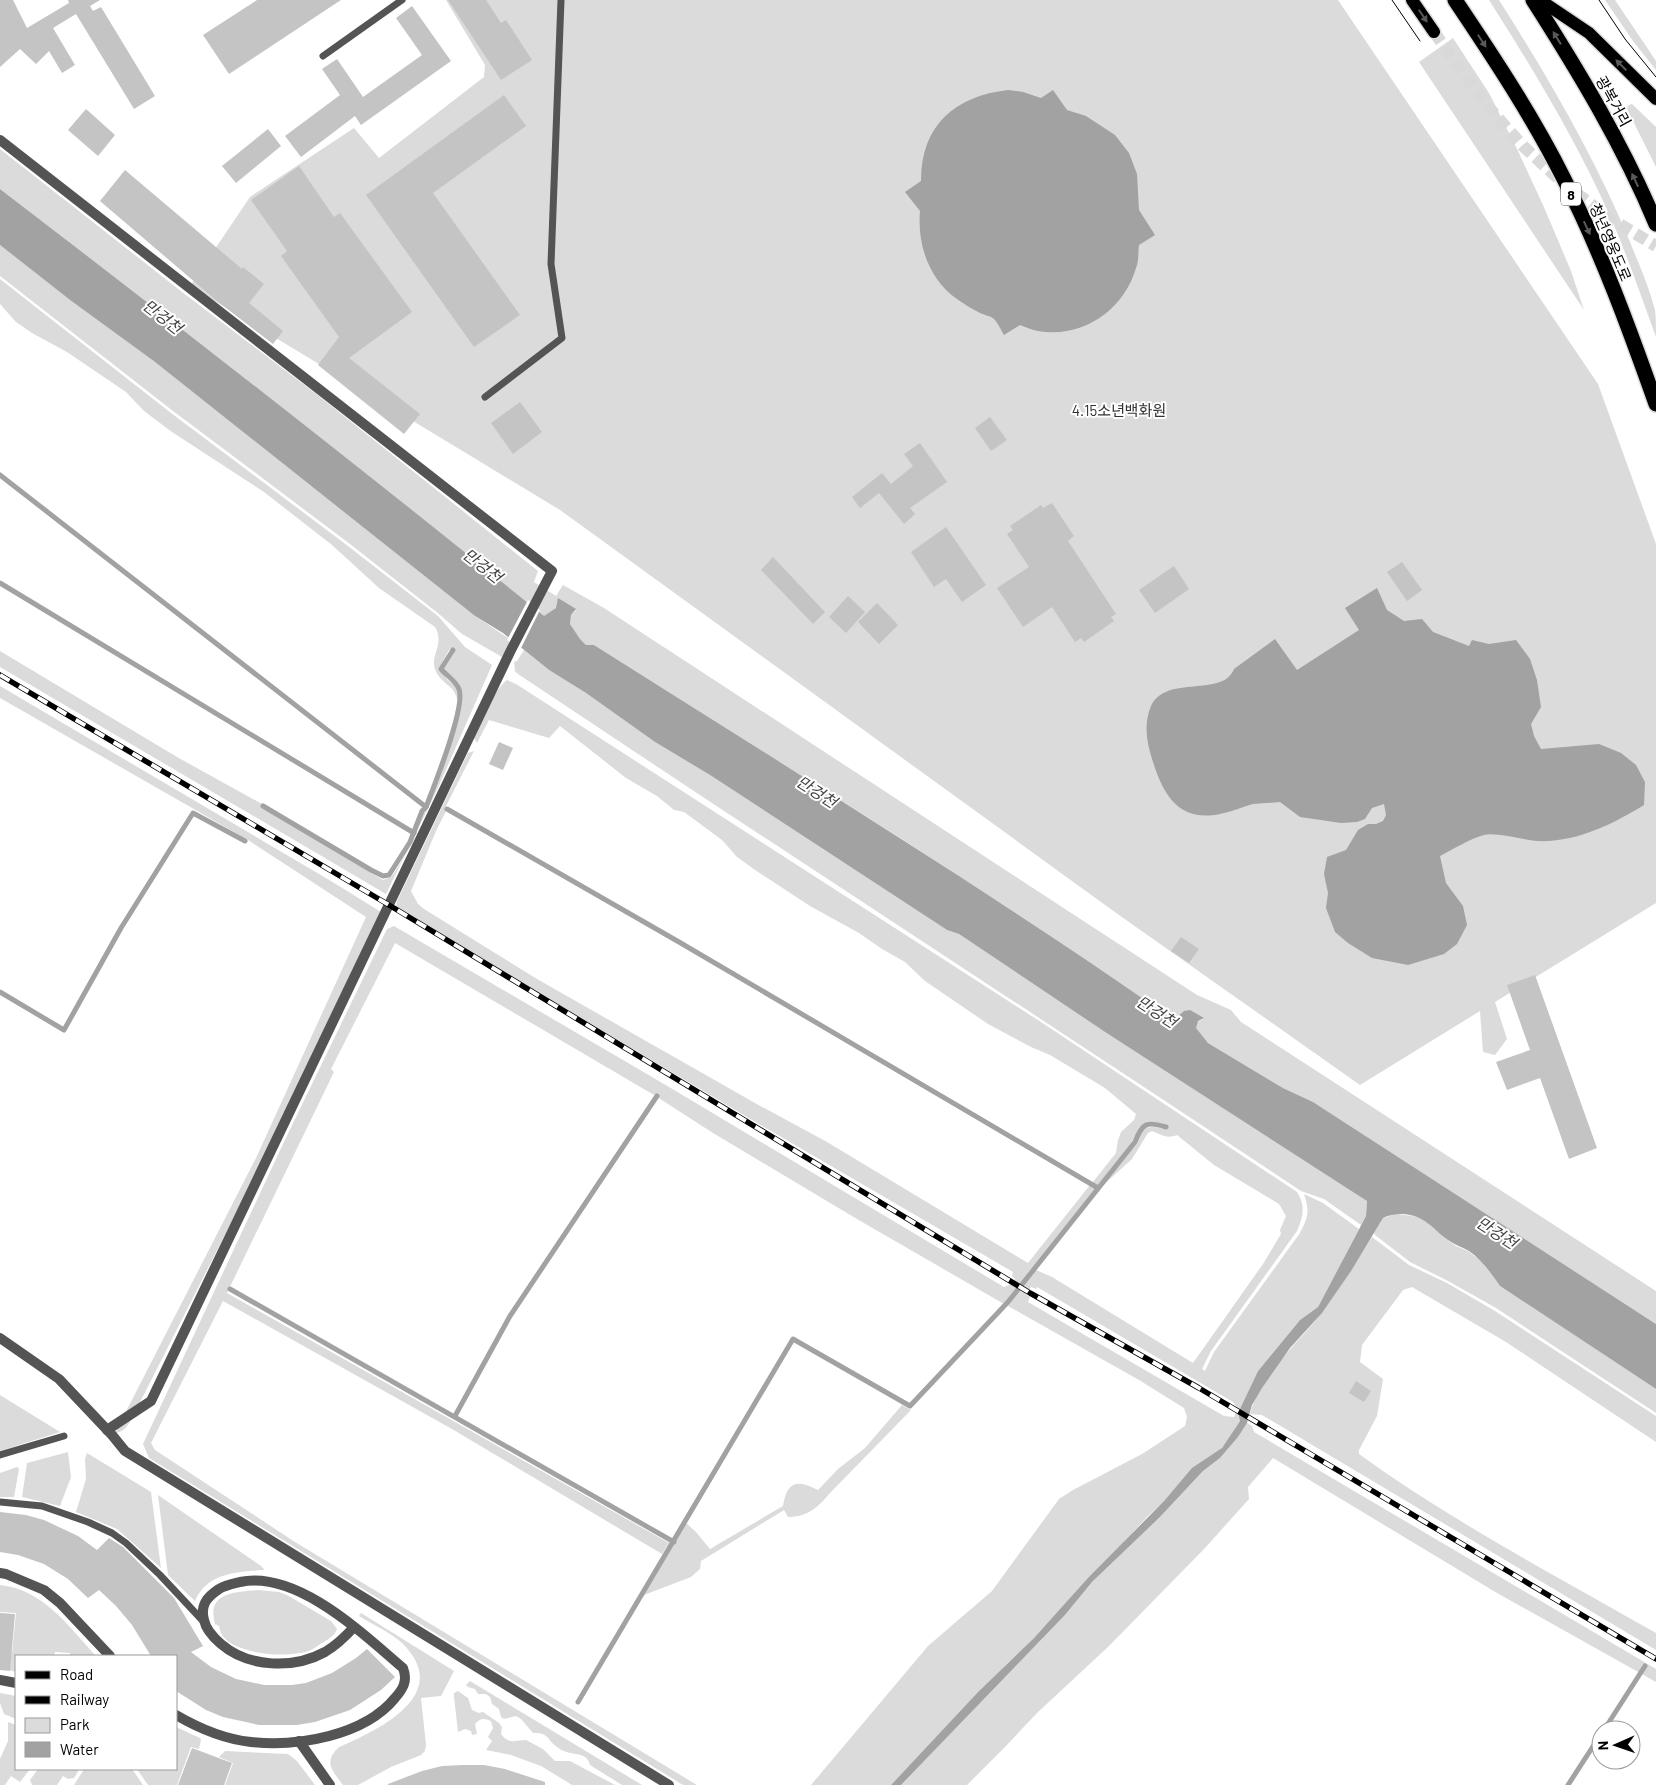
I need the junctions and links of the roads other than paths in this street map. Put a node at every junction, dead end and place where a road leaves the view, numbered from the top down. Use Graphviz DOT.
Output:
graph roads {
  1 [pos="402,0"];
  2 [pos="561,0"];
  3 [pos="1412,0"];
  4 [pos="1455,0"];
  5 [pos="1533,0"];
  6 [pos="1540,0"];
  7 [pos="1434,32"];
  8 [pos="323,56"];
  9 [pos="1656,99"];
  10 [pos="0,140"];
  11 [pos="1656,224"];
  12 [pos="485,397"];
  13 [pos="1656,404"];
  14 [pos="0,1338"];
  15 [pos="107,1430"];
  16 [pos="64,1436"];
  17 [pos="0,1455"];
  18 [pos="0,1502"];
  19 [pos="0,1573"];
  20 [pos="204,1622"];
  21 [pos="354,1628"];
  22 [pos="109,1655"];
  23 [pos="0,1680"];
  24 [pos="15,1683"];
  25 [pos="178,1716"];
  26 [pos="299,1741"];
  27 [pos="330,1785"];
  28 [pos="669,1785"];
  1 -- 8 [label="lane"];
  2 -- 12 [label="lane"];
  3 -- 7 [label="main road, one-way"];
  4 -- 13 [label="highway, 청년영웅도로 / 8, one-way"];
  11 -- 5 [label="highway, 광복거리, one-way"];
  9 -- 6 [label="main road, one-way"];
  10 -- 15 [label="street"];
  14 -- 15 [label="street"];
  15 -- 28 [label="street"];
  16 -- 17 [label="lane"];
  18 -- 20 [label="lane"];
  19 -- 22 [label="street"];
  20 -- 21 [label="street"];
  20 -- 21 [label="street"];
  21 -- 26 [label="street"];
  23 -- 24 [label="street"];
  25 -- 26 [label="street"];
  26 -- 27 [label="street"];
}
